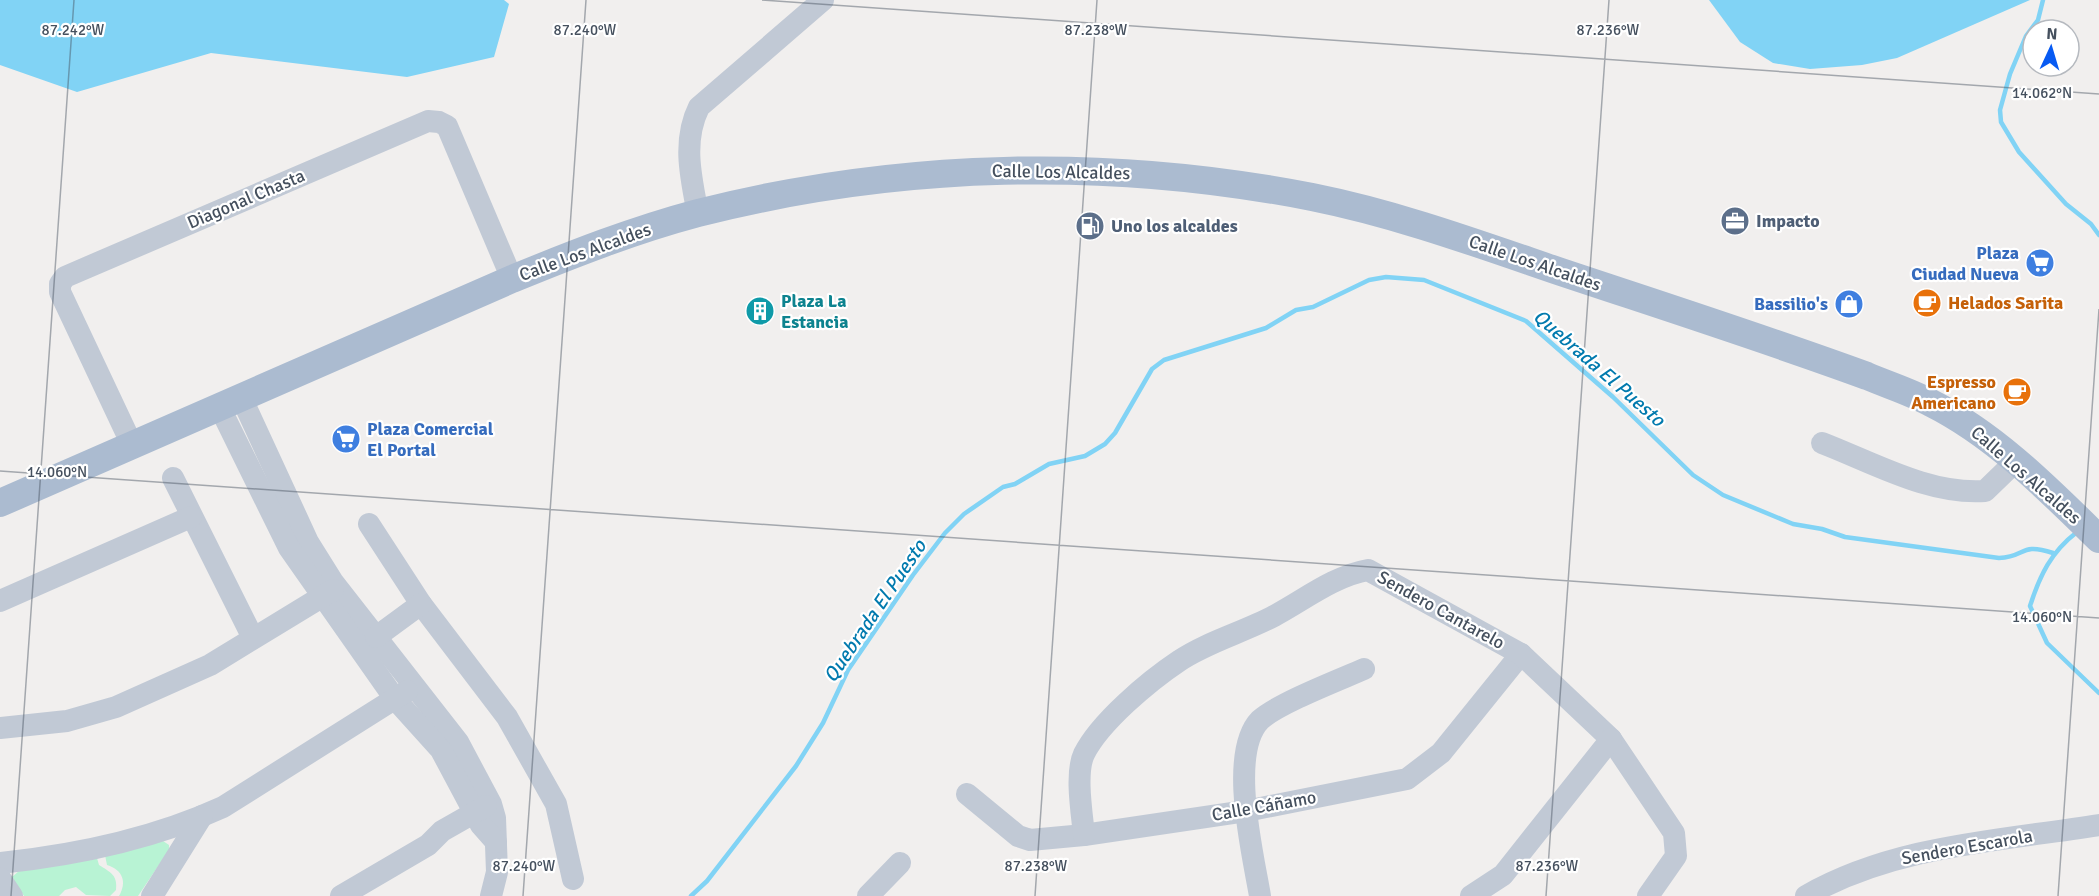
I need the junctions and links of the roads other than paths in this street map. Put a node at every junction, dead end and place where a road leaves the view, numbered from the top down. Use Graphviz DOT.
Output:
graph roads {
  1 [pos="823,0"];
  2 [pos="698,214"];
  3 [pos="512,279"];
  4 [pos="231,403"];
  5 [pos="1822,443"];
  6 [pos="133,447"];
  7 [pos="2016,461"];
  8 [pos="173,478"];
  9 [pos="0,503"];
  10 [pos="191,517"];
  11 [pos="369,524"];
  12 [pos="2099,539"];
  13 [pos="329,593"];
  14 [pos="0,601"];
  15 [pos="421,604"];
  16 [pos="376,637"];
  17 [pos="253,638"];
  18 [pos="1521,654"];
  19 [pos="1364,669"];
  20 [pos="404,693"];
  21 [pos="0,728"];
  22 [pos="1611,739"];
  23 [pos="967,794"];
  24 [pos="1246,811"];
  25 [pos="485,815"];
  26 [pos="202,816"];
  27 [pos="2099,825"];
  28 [pos="1084,835"];
  29 [pos="0,863"];
  30 [pos="900,863"];
  31 [pos="0,879"];
  32 [pos="573,879"];
  33 [pos="881,892"];
  34 [pos="12,896"];
  35 [pos="152,896"];
  36 [pos="341,896"];
  37 [pos="491,896"];
  38 [pos="1260,896"];
  39 [pos="1471,896"];
  40 [pos="1648,896"];
  41 [pos="1806,896"];
  1 -- 2 [label="street"];
  2 -- 3 [label="main road, Calle Los Alcaldes"];
  2 -- 7 [label="main road, Calle Los Alcaldes"];
  3 -- 4 [label="main road, Calle Los Alcaldes"];
  3 -- 6 [label="street, Diagonal Chasta"];
  4 -- 6 [label="main road, Calle Los Alcaldes"];
  4 -- 13 [label="street"];
  5 -- 7 [label="street"];
  6 -- 9 [label="main road, Calle Los Alcaldes"];
  7 -- 12 [label="main road, Calle Los Alcaldes"];
  8 -- 10 [label="street"];
  10 -- 14 [label="street"];
  10 -- 17 [label="street"];
  11 -- 15 [label="street"];
  13 -- 16 [label="street"];
  13 -- 17 [label="street"];
  13 -- 20 [label="street"];
  15 -- 16 [label="street"];
  15 -- 32 [label="street"];
  16 -- 20 [label="street"];
  17 -- 21 [label="street"];
  18 -- 22 [label="street, Sendero Cantarelo"];
  18 -- 24 [label="street, Calle Cáñamo"];
  18 -- 28 [label="street, Sendero Cantarelo"];
  19 -- 24 [label="street"];
  20 -- 25 [label="street"];
  20 -- 26 [label="street"];
  22 -- 39 [label="street"];
  22 -- 40 [label="street, Sendero Cantarelo"];
  23 -- 28 [label="street, Calle Cáñamo"];
  24 -- 28 [label="street, Calle Cáñamo"];
  24 -- 38 [label="street"];
  25 -- 36 [label="street"];
  25 -- 37 [label="street"];
  26 -- 29 [label="street"];
  26 -- 35 [label="street"];
  27 -- 41 [label="street, Sendero Escarola"];
  30 -- 33 [label="street"];
  31 -- 34 [label="street"];
}
